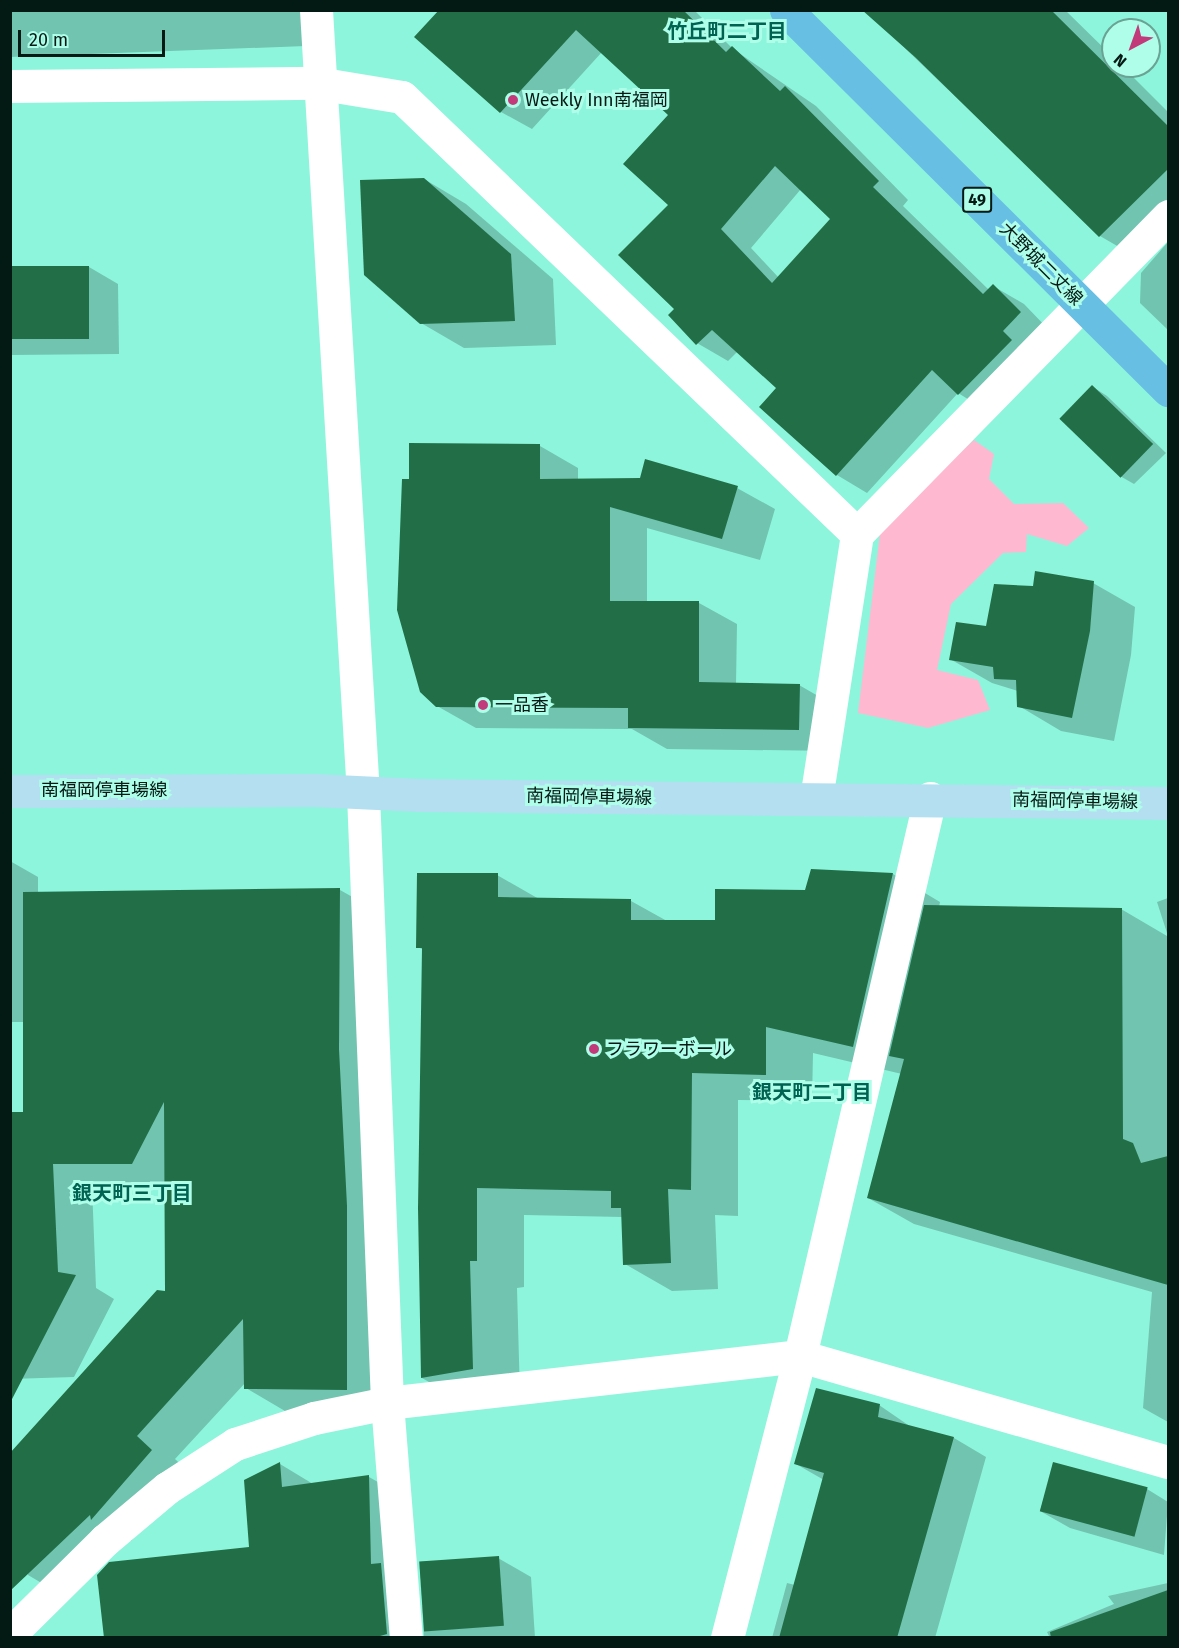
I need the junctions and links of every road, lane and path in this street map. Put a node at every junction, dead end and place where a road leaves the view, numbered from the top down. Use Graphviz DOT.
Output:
graph roads {
  1 [pos="316,10"];
  2 [pos="786,10"];
  3 [pos="317,83"];
  4 [pos="10,86"];
  5 [pos="1168,216"];
  6 [pos="1082,304"];
  7 [pos="1168,390"];
  8 [pos="857,534"];
  9 [pos="10,791"];
  10 [pos="363,794"];
  11 [pos="930,798"];
  12 [pos="816,799"];
  13 [pos="1168,803"];
  14 [pos="800,1356"];
  15 [pos="387,1403"];
  16 [pos="1168,1462"];
  17 [pos="10,1634"];
  18 [pos="406,1638"];
  19 [pos="726,1638"];
  1 -- 3 [label="street"];
  2 -- 6 [label="main road, 大野城二丈線 / 49"];
  3 -- 4 [label="street"];
  3 -- 8 [label="street"];
  3 -- 10 [label="street"];
  5 -- 6 [label="street"];
  6 -- 7 [label="main road, 大野城二丈線 / 49"];
  6 -- 8 [label="street"];
  8 -- 12 [label="street"];
  9 -- 10 [label="main road, 南福岡停車場線"];
  10 -- 12 [label="main road, 南福岡停車場線"];
  10 -- 15 [label="street"];
  11 -- 12 [label="main road, 南福岡停車場線"];
  11 -- 13 [label="main road, 南福岡停車場線"];
  11 -- 14 [label="street"];
  14 -- 15 [label="street"];
  14 -- 16 [label="street"];
  14 -- 19 [label="street"];
  15 -- 17 [label="street"];
  15 -- 18 [label="street"];
}
